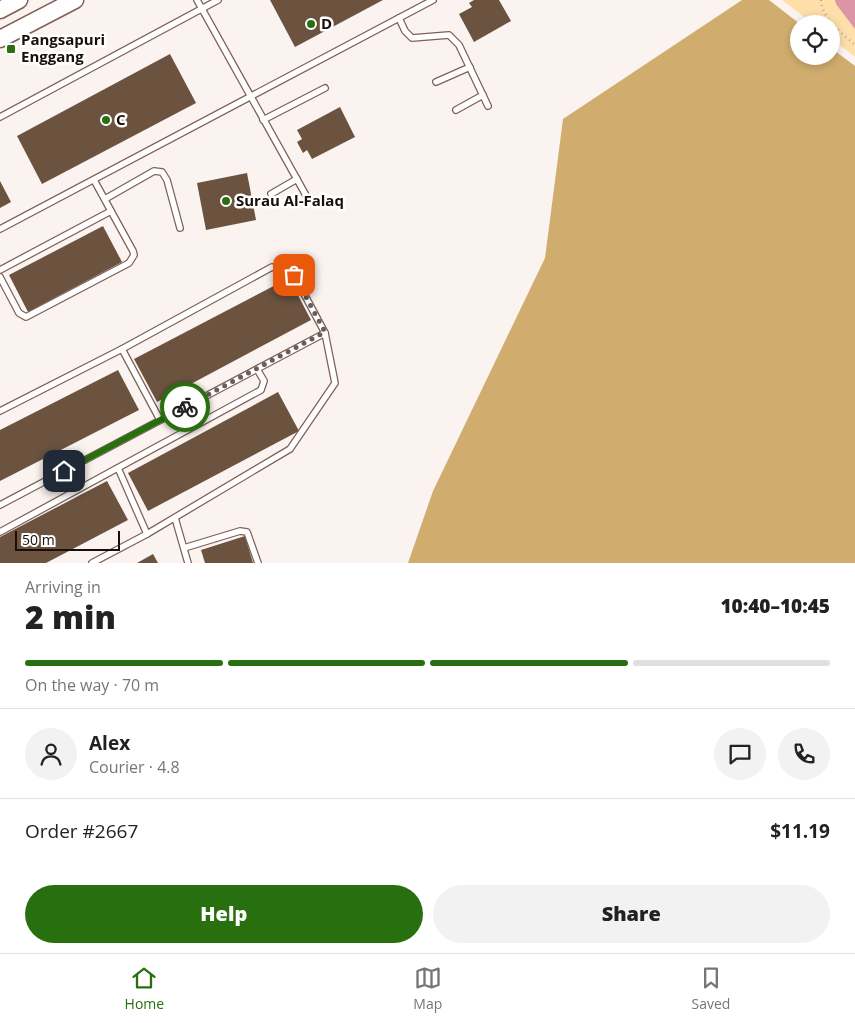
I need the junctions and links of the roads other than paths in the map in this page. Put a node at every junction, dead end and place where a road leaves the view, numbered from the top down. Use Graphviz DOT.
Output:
graph roads {
  1 [pos="20,0"];
  2 [pos="75,0"];
  3 [pos="197,0"];
  4 [pos="218,0"];
  5 [pos="433,0"];
  6 [pos="202,8"];
  7 [pos="0,10"];
  8 [pos="399,18"];
  9 [pos="0,40"];
  10 [pos="470,67"];
  11 [pos="436,82"];
  12 [pos="325,88"];
  13 [pos="250,95"];
  14 [pos="483,96"];
  15 [pos="488,106"];
  16 [pos="456,110"];
  17 [pos="0,117"];
  18 [pos="264,120"];
  19 [pos="94,180"];
  20 [pos="296,180"];
  21 [pos="271,194"];
  22 [pos="308,199"];
  23 [pos="105,200"];
  24 [pos="111,211"];
  25 [pos="180,228"];
  26 [pos="0,230"];
  27 [pos="0,270"];
  28 [pos="0,278"];
  29 [pos="325,332"];
  30 [pos="122,349"];
  31 [pos="257,368"];
  32 [pos="0,411"];
  33 [pos="160,420"];
  34 [pos="118,468"];
  35 [pos="0,505"];
  36 [pos="175,518"];
  37 [pos="0,532"];
  38 [pos="147,534"];
  39 [pos="184,548"];
  40 [pos="92,563"];
  41 [pos="188,563"];
  42 [pos="258,563"];
  1 -- 7 [label="main road"];
  2 -- 9 [label="main road"];
  3 -- 6 [label="lane"];
  4 -- 6 [label="lane"];
  5 -- 8 [label="lane"];
  6 -- 13 [label="lane"];
  6 -- 17 [label="lane"];
  8 -- 10 [label="lane"];
  8 -- 13 [label="lane"];
  10 -- 11 [label="lane"];
  10 -- 14 [label="lane"];
  12 -- 18 [label="lane"];
  13 -- 18 [label="lane"];
  13 -- 19 [label="lane"];
  14 -- 15 [label="lane"];
  14 -- 16 [label="lane"];
  18 -- 20 [label="lane"];
  19 -- 23 [label="lane"];
  19 -- 26 [label="lane"];
  20 -- 21 [label="lane"];
  20 -- 22 [label="lane"];
  23 -- 24 [label="lane"];
  23 -- 25 [label="lane"];
  24 -- 27 [label="lane"];
  24 -- 28 [label="lane"];
  29 -- 30 [label="lane"];
  29 -- 31 [label="lane"];
  29 -- 36 [label="lane"];
  30 -- 32 [label="lane"];
  30 -- 33 [label="lane"];
  31 -- 33 [label="lane"];
  31 -- 34 [label="lane"];
  33 -- 35 [label="lane"];
  34 -- 37 [label="lane"];
  34 -- 38 [label="lane"];
  36 -- 38 [label="lane"];
  36 -- 39 [label="lane"];
  38 -- 40 [label="lane"];
  39 -- 41 [label="lane"];
  39 -- 42 [label="lane"];
}
